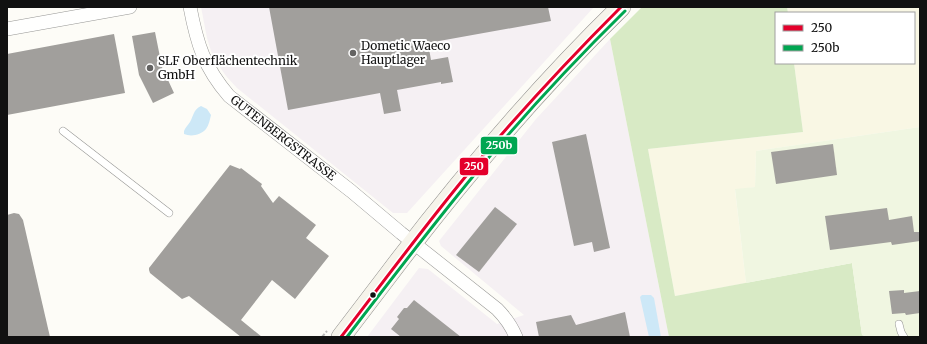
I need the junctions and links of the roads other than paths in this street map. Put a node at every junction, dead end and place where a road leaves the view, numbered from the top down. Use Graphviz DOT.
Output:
graph roads {
  1 [pos="130,7"];
  2 [pos="190,7"];
  3 [pos="622,7"];
  4 [pos="70,12"];
  5 [pos="7,29"];
  6 [pos="63,131"];
  7 [pos="169,213"];
  8 [pos="413,242"];
  9 [pos="899,324"];
  10 [pos="341,337"];
  11 [pos="516,337"];
  12 [pos="904,337"];
  1 -- 4 [label="street"];
  2 -- 8 [label="street, GUTENBERGSTRASSE"];
  3 -- 8 [label="street"];
  4 -- 5 [label="street"];
  6 -- 7 [label="lane"];
  8 -- 10 [label="street"];
  8 -- 11 [label="street, GUTENBERGSTRASSE"];
  9 -- 12 [label="lane"];
}
